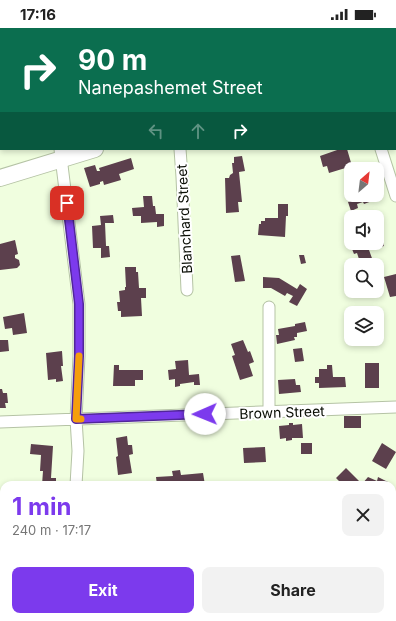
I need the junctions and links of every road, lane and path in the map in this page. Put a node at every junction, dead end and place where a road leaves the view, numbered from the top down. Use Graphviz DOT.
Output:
graph roads {
  1 [pos="88,150"];
  2 [pos="180,150"];
  3 [pos="381,150"];
  4 [pos="61,154"];
  5 [pos="0,178"];
  6 [pos="396,196"];
  7 [pos="187,290"];
  8 [pos="269,307"];
  9 [pos="396,407"];
  10 [pos="269,413"];
  11 [pos="76,419"];
  12 [pos="0,422"];
  13 [pos="76,481"];
  1 -- 4 [label="main road"];
  2 -- 7 [label="street, Blanchard Street"];
  3 -- 6 [label="street"];
  4 -- 5 [label="main road"];
  4 -- 11 [label="street"];
  8 -- 10 [label="street"];
  9 -- 10 [label="street, Brown Street"];
  10 -- 11 [label="street, Brown Street"];
  11 -- 12 [label="street, Brown Street"];
  11 -- 13 [label="street"];
}
